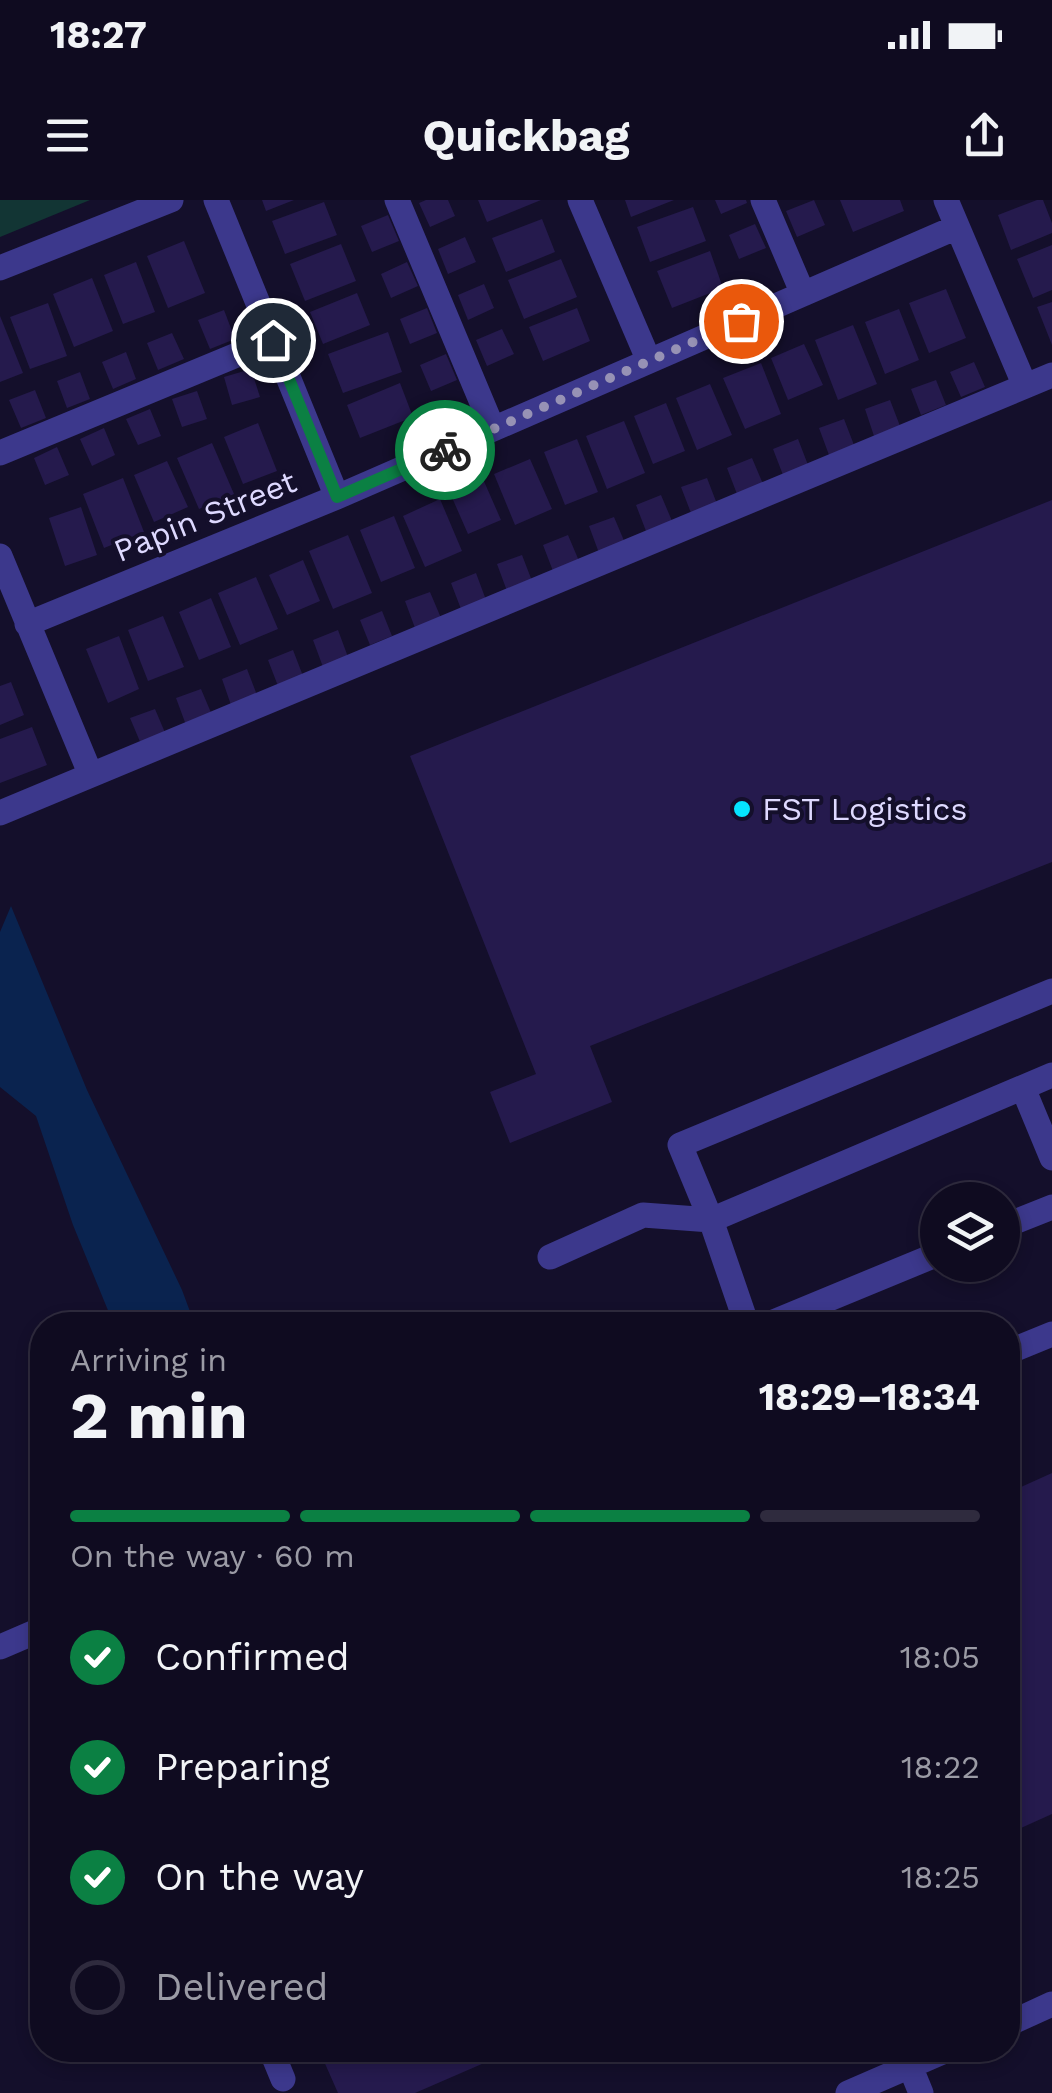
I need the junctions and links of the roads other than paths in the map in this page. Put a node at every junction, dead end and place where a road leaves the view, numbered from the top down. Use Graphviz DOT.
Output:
graph roads {
  1 [pos="172,200"];
  2 [pos="216,200"];
  3 [pos="397,200"];
  4 [pos="580,200"];
  5 [pos="764,200"];
  6 [pos="946,200"];
  7 [pos="957,227"];
  8 [pos="0,268"];
  9 [pos="803,294"];
  10 [pos="273,340"];
  11 [pos="649,361"];
  12 [pos="1052,375"];
  13 [pos="1025,386"];
  14 [pos="494,429"];
  15 [pos="0,453"];
  16 [pos="337,497"];
  17 [pos="0,556"];
  18 [pos="28,624"];
  19 [pos="90,773"];
  20 [pos="0,813"];
  21 [pos="1052,991"];
  22 [pos="1052,1075"];
  23 [pos="1024,1088"];
  24 [pos="1052,1158"];
  25 [pos="1052,1207"];
  26 [pos="712,1220"];
  27 [pos="1020,1220"];
  28 [pos="550,1257"];
  29 [pos="920,1261"];
  30 [pos="744,1312"];
  31 [pos="797,1312"];
  32 [pos="1052,1334"];
  33 [pos="1020,1347"];
  34 [pos="30,1634"];
  35 [pos="0,1647"];
  36 [pos="1052,2004"];
  37 [pos="1020,2019"];
  38 [pos="276,2062"];
  39 [pos="919,2062"];
  40 [pos="910,2066"];
  41 [pos="283,2080"];
  42 [pos="848,2093"];
  43 [pos="921,2093"];
  1 -- 8 [label="street"];
  2 -- 10 [label="street"];
  3 -- 14 [label="street"];
  4 -- 11 [label="street"];
  5 -- 9 [label="street"];
  6 -- 7 [label="street"];
  7 -- 9 [label="street, Papin Street"];
  7 -- 13 [label="street"];
  9 -- 11 [label="street, Papin Street"];
  10 -- 15 [label="street"];
  10 -- 16 [label="street"];
  11 -- 14 [label="street, Papin Street"];
  12 -- 13 [label="street"];
  13 -- 19 [label="street"];
  14 -- 16 [label="street, Papin Street"];
  16 -- 18 [label="street, Papin Street"];
  17 -- 18 [label="street"];
  18 -- 19 [label="street"];
  19 -- 20 [label="street"];
  21 -- 26 [label="street"];
  22 -- 23 [label="street"];
  23 -- 24 [label="street"];
  23 -- 26 [label="street"];
  25 -- 27 [label="street"];
  26 -- 28 [label="street"];
  26 -- 30 [label="street"];
  29 -- 31 [label="street"];
  32 -- 33 [label="street"];
  34 -- 35 [label="street"];
  36 -- 37 [label="street"];
  38 -- 41 [label="street"];
  39 -- 40 [label="street"];
  40 -- 42 [label="street"];
  40 -- 43 [label="street"];
}
